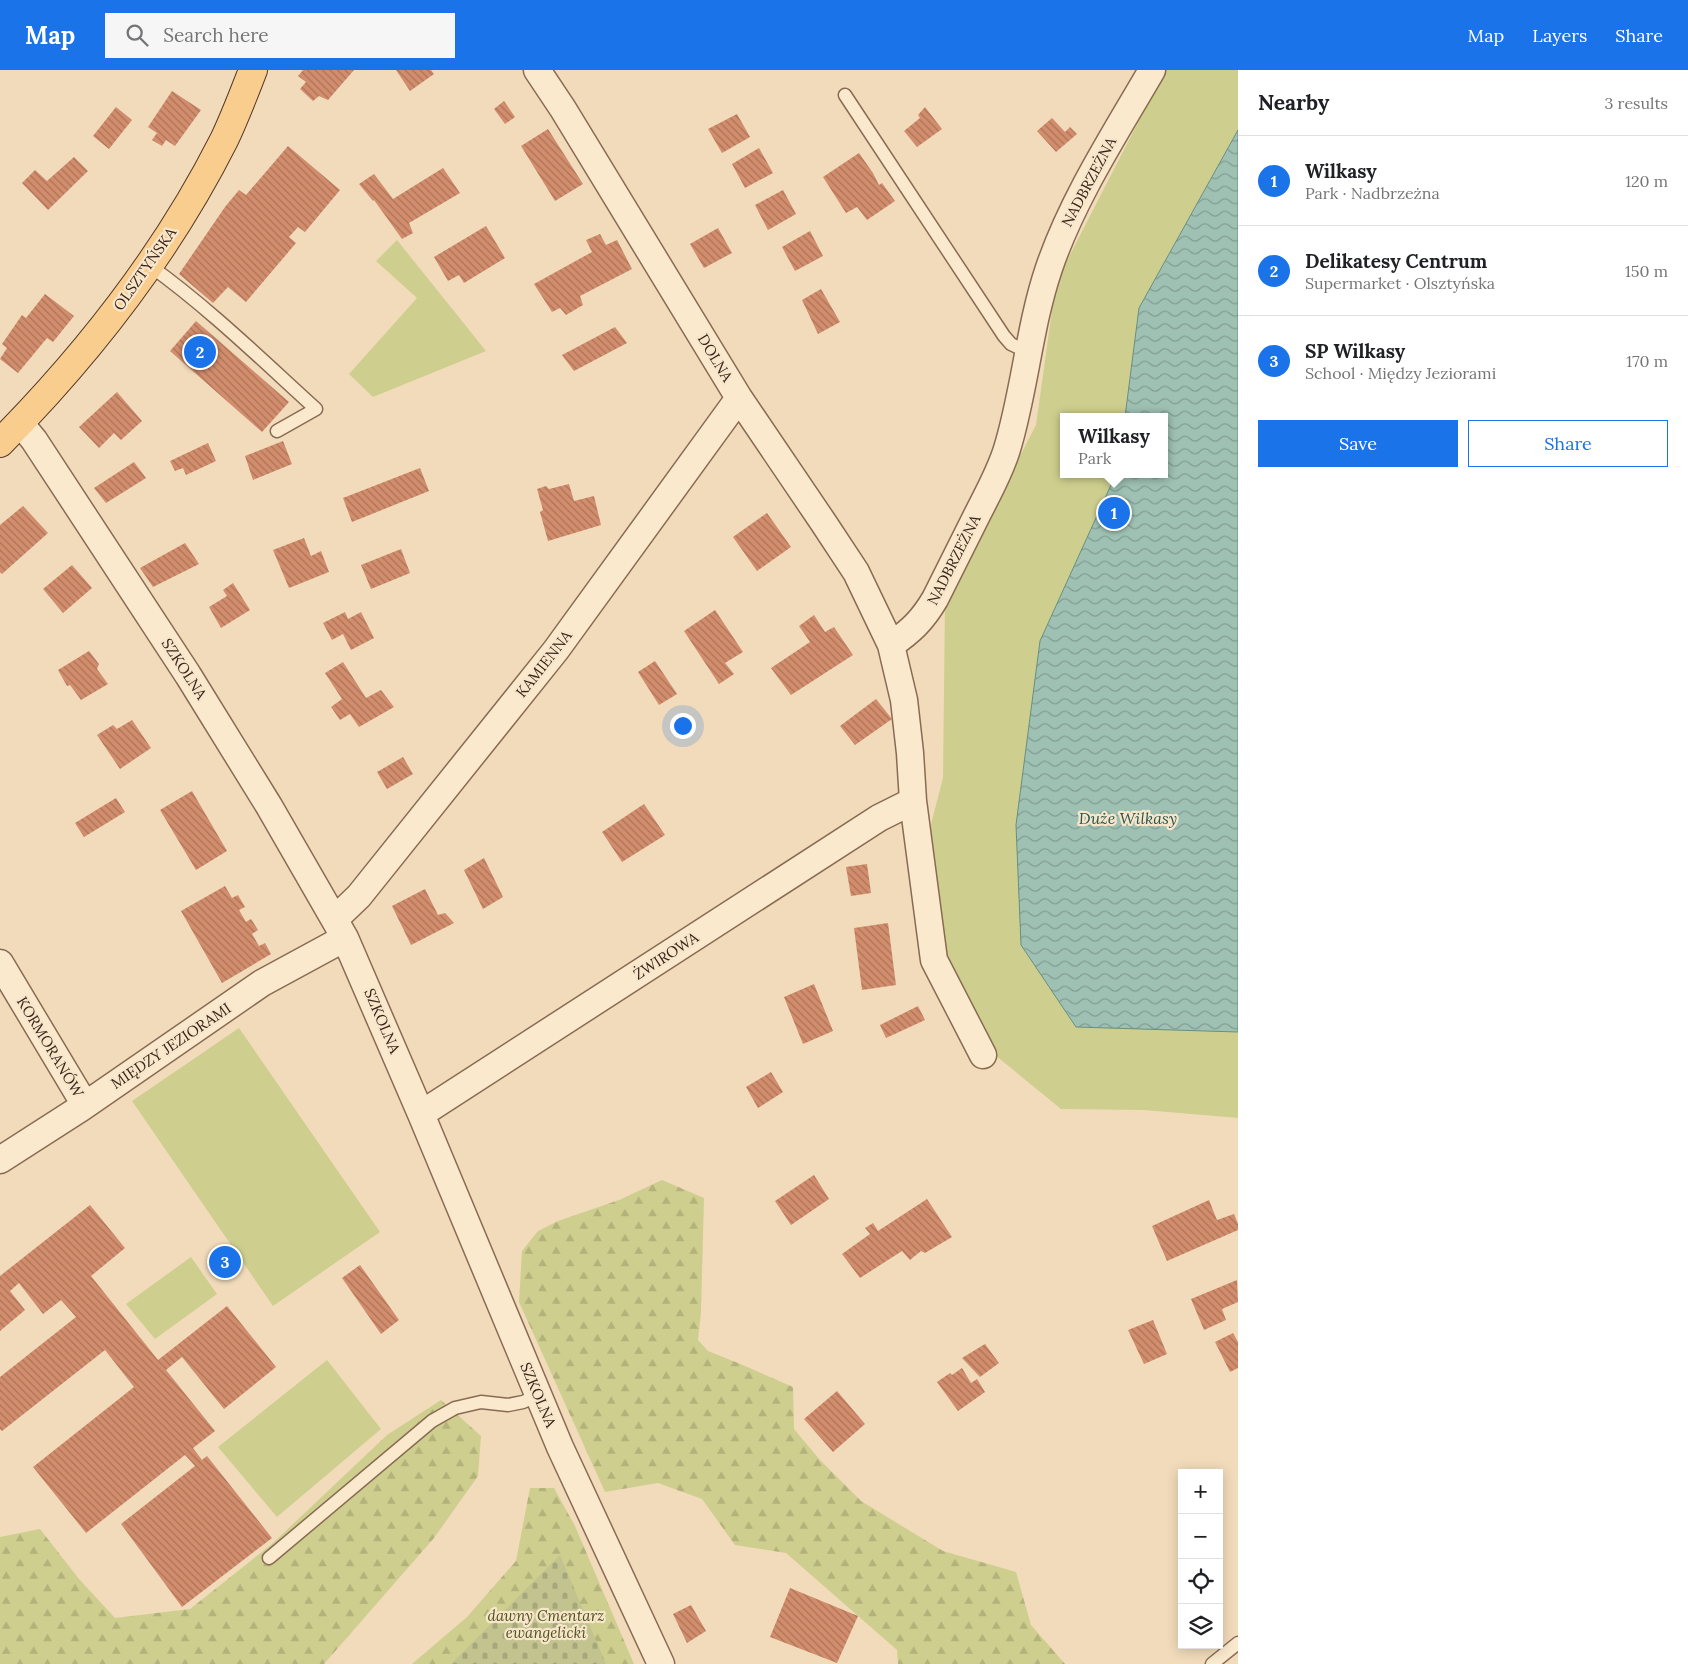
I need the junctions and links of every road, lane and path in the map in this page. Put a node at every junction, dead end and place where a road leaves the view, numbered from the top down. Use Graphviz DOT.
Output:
graph roads {
  1 [pos="253,70"];
  2 [pos="537,70"];
  3 [pos="1152,70"];
  4 [pos="845,95"];
  5 [pos="149,265"];
  6 [pos="1028,352"];
  7 [pos="739,398"];
  8 [pos="20,423"];
  9 [pos="277,430"];
  10 [pos="0,443"];
  11 [pos="891,645"];
  12 [pos="913,801"];
  13 [pos="340,929"];
  14 [pos="0,963"];
  15 [pos="983,1055"];
  16 [pos="85,1105"];
  17 [pos="421,1114"];
  18 [pos="0,1160"];
  19 [pos="538,1395"];
  20 [pos="269,1558"];
  21 [pos="1238,1643"];
  22 [pos="661,1664"];
  23 [pos="1212,1664"];
  1 -- 5 [label="main road, OLSZTYŃSKA"];
  2 -- 7 [label="street, DOLNA"];
  3 -- 6 [label="street, NADBRZEŻNA"];
  4 -- 6 [label="lane"];
  5 -- 8 [label="main road, OLSZTYŃSKA"];
  5 -- 9 [label="lane"];
  6 -- 11 [label="street, NADBRZEŻNA"];
  7 -- 11 [label="street, DOLNA"];
  7 -- 13 [label="street, KAMIENNA"];
  8 -- 10 [label="main road, OLSZTYŃSKA"];
  8 -- 13 [label="street, SZKOLNA"];
  11 -- 12 [label="street"];
  12 -- 15 [label="street"];
  12 -- 17 [label="street, ŻWIROWA"];
  13 -- 16 [label="street, MIĘDZY JEZIORAMI"];
  13 -- 17 [label="street, SZKOLNA"];
  14 -- 16 [label="street, KORMORANÓW"];
  16 -- 18 [label="street, MIĘDZY JEZIORAMI"];
  17 -- 19 [label="street, SZKOLNA"];
  19 -- 20 [label="lane"];
  19 -- 22 [label="street, SZKOLNA"];
  21 -- 23 [label="lane"];
}
